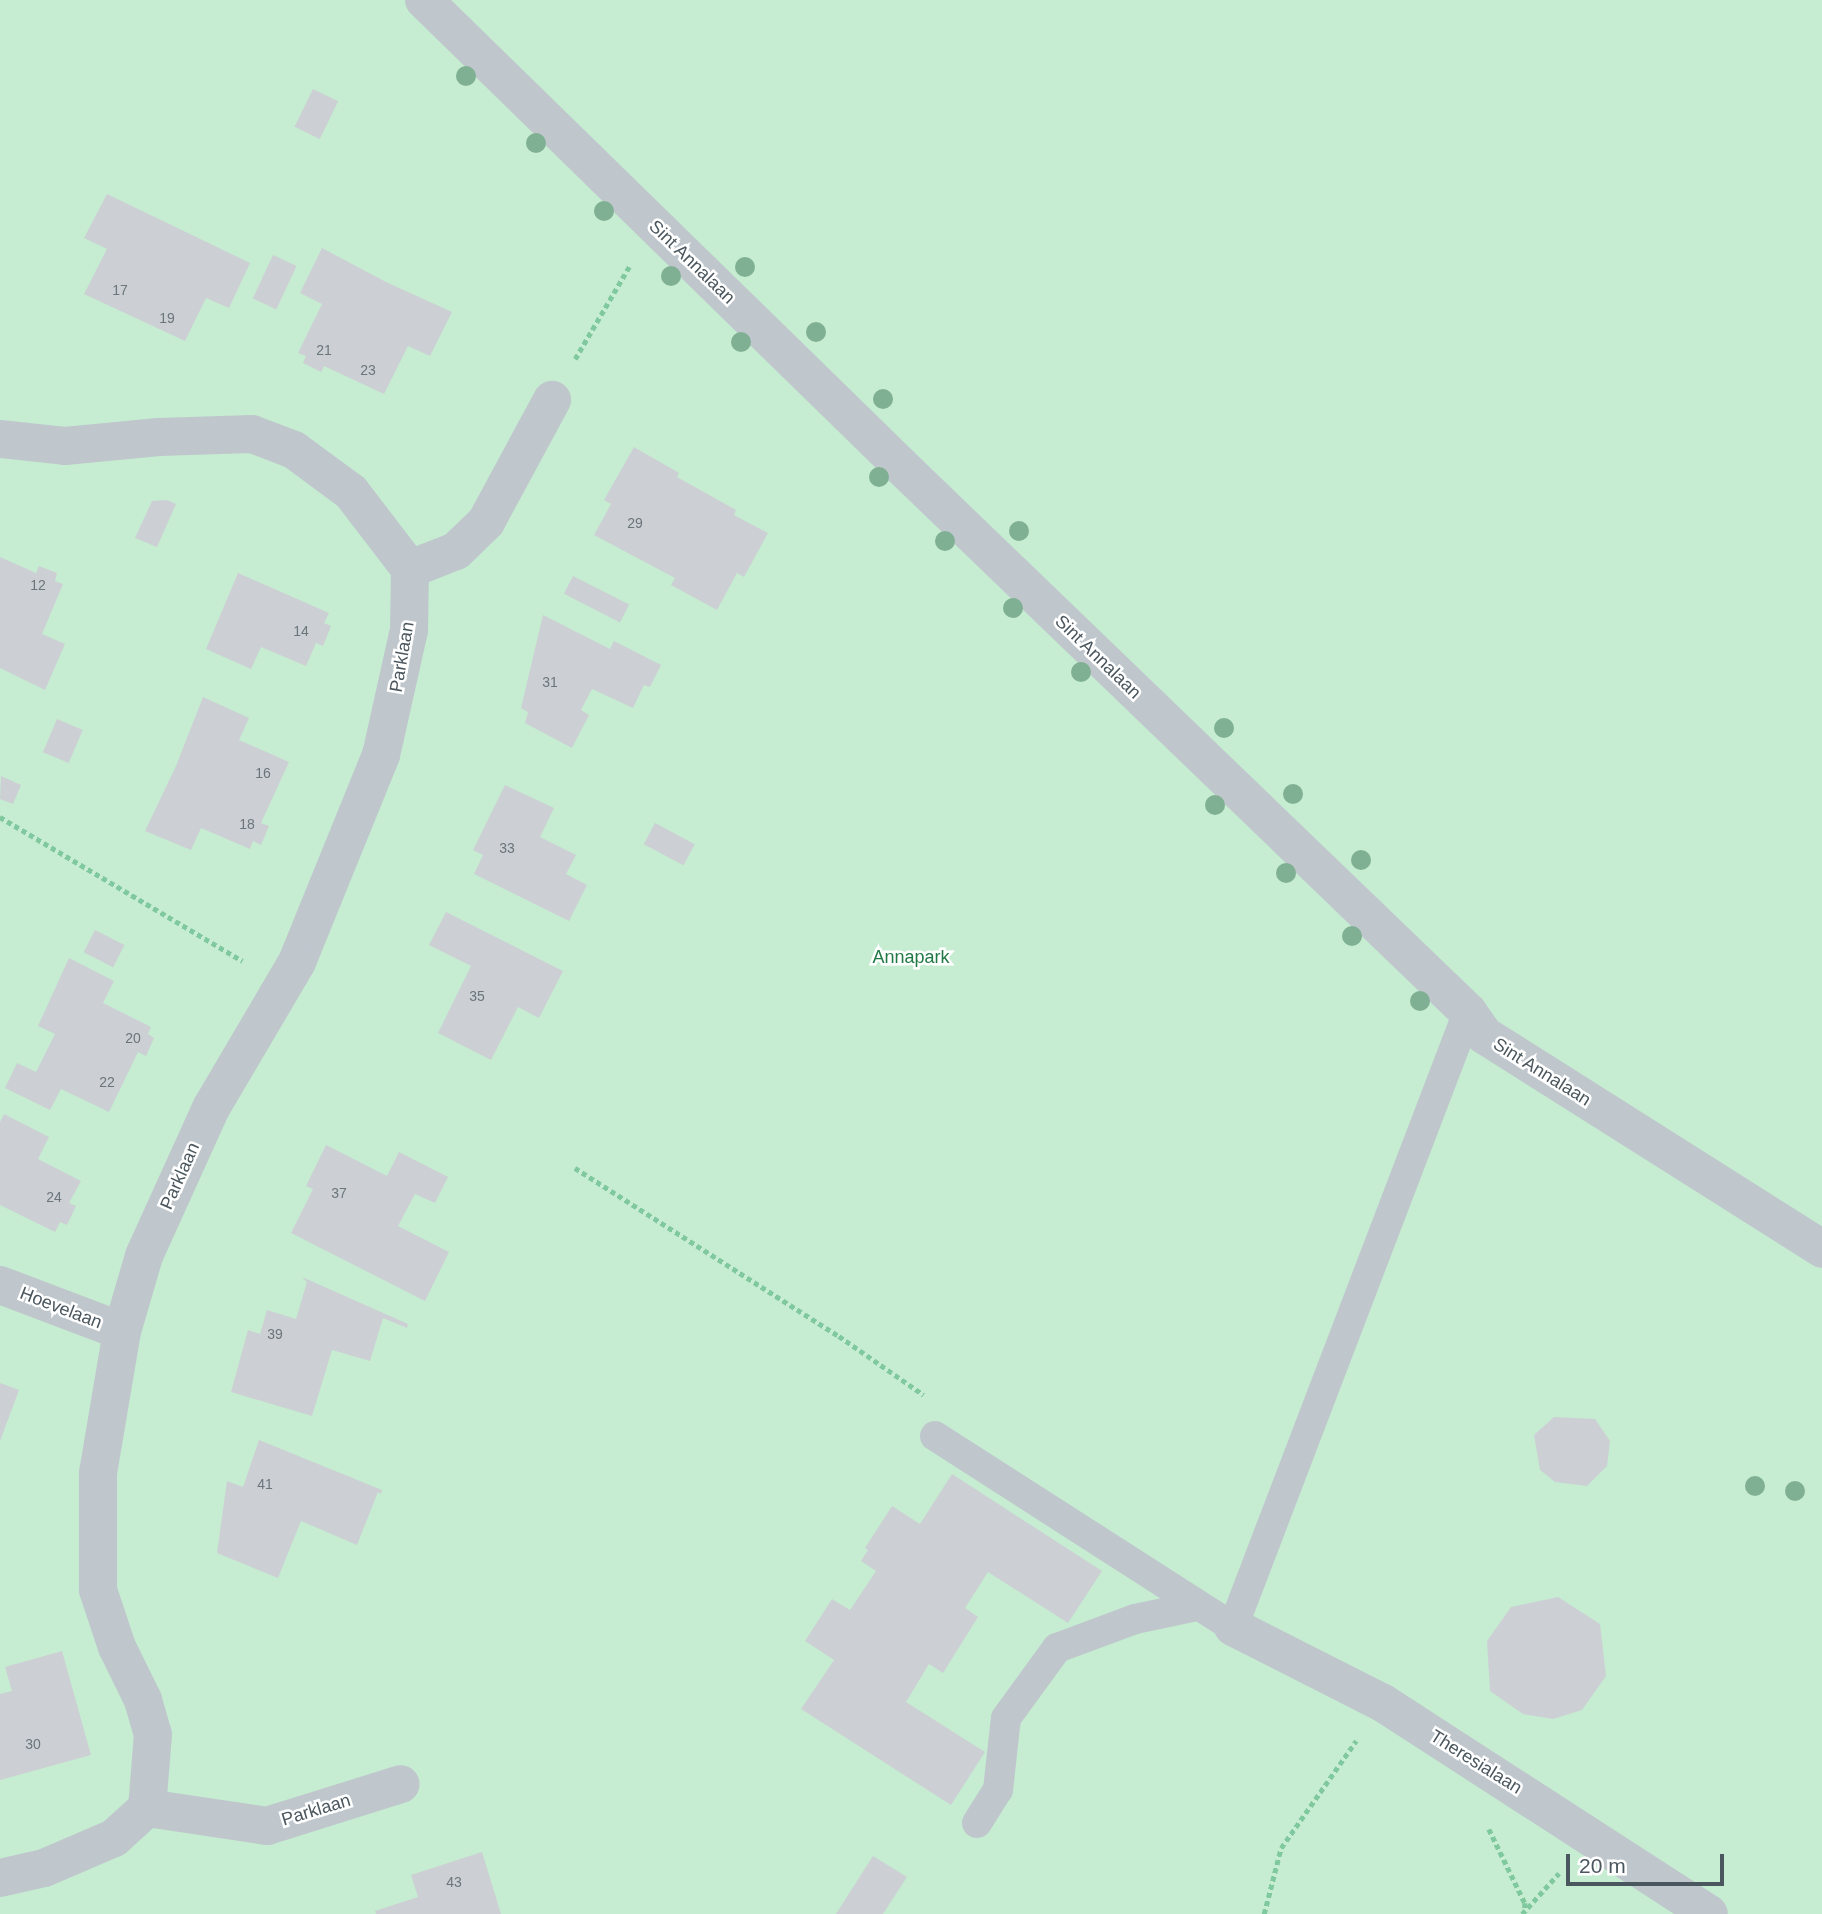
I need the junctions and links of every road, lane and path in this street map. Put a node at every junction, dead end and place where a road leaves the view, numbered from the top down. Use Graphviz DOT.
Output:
graph roads {
  1 [pos="425,0"];
  2 [pos="659,229"];
  3 [pos="552,400"];
  4 [pos="0,439"];
  5 [pos="410,569"];
  6 [pos="0,817"];
  7 [pos="282,985"];
  8 [pos="1468,1013"];
  9 [pos="575,1168"];
  10 [pos="1822,1249"];
  11 [pos="0,1285"];
  12 [pos="122,1331"];
  13 [pos="935,1436"];
  14 [pos="1197,1606"];
  15 [pos="1233,1627"];
  16 [pos="1383,1703"];
  17 [pos="1486,1769"];
  18 [pos="401,1784"];
  19 [pos="147,1808"];
  20 [pos="977,1823"];
  21 [pos="0,1878"];
  22 [pos="1264,1914"];
  23 [pos="1522,1914"];
  24 [pos="1709,1914"];
  1 -- 2 [label="street, Sint Annalaan"];
  2 -- 3 [label="path"];
  2 -- 8 [label="street, Sint Annalaan"];
  3 -- 5 [label="street"];
  4 -- 5 [label="street"];
  5 -- 7 [label="street, Parklaan"];
  6 -- 7 [label="path"];
  7 -- 12 [label="street, Parklaan"];
  8 -- 10 [label="street, Sint Annalaan"];
  8 -- 15 [label="lane"];
  9 -- 13 [label="path"];
  11 -- 12 [label="street, Hoevelaan"];
  12 -- 19 [label="street, Parklaan"];
  13 -- 14 [label="lane"];
  14 -- 15 [label="lane"];
  14 -- 20 [label="lane"];
  15 -- 16 [label="street, Theresialaan"];
  16 -- 17 [label="street, Theresialaan"];
  16 -- 22 [label="path"];
  17 -- 23 [label="path"];
  17 -- 24 [label="street, Theresialaan"];
  18 -- 19 [label="street, Parklaan"];
  19 -- 21 [label="street"];
}
